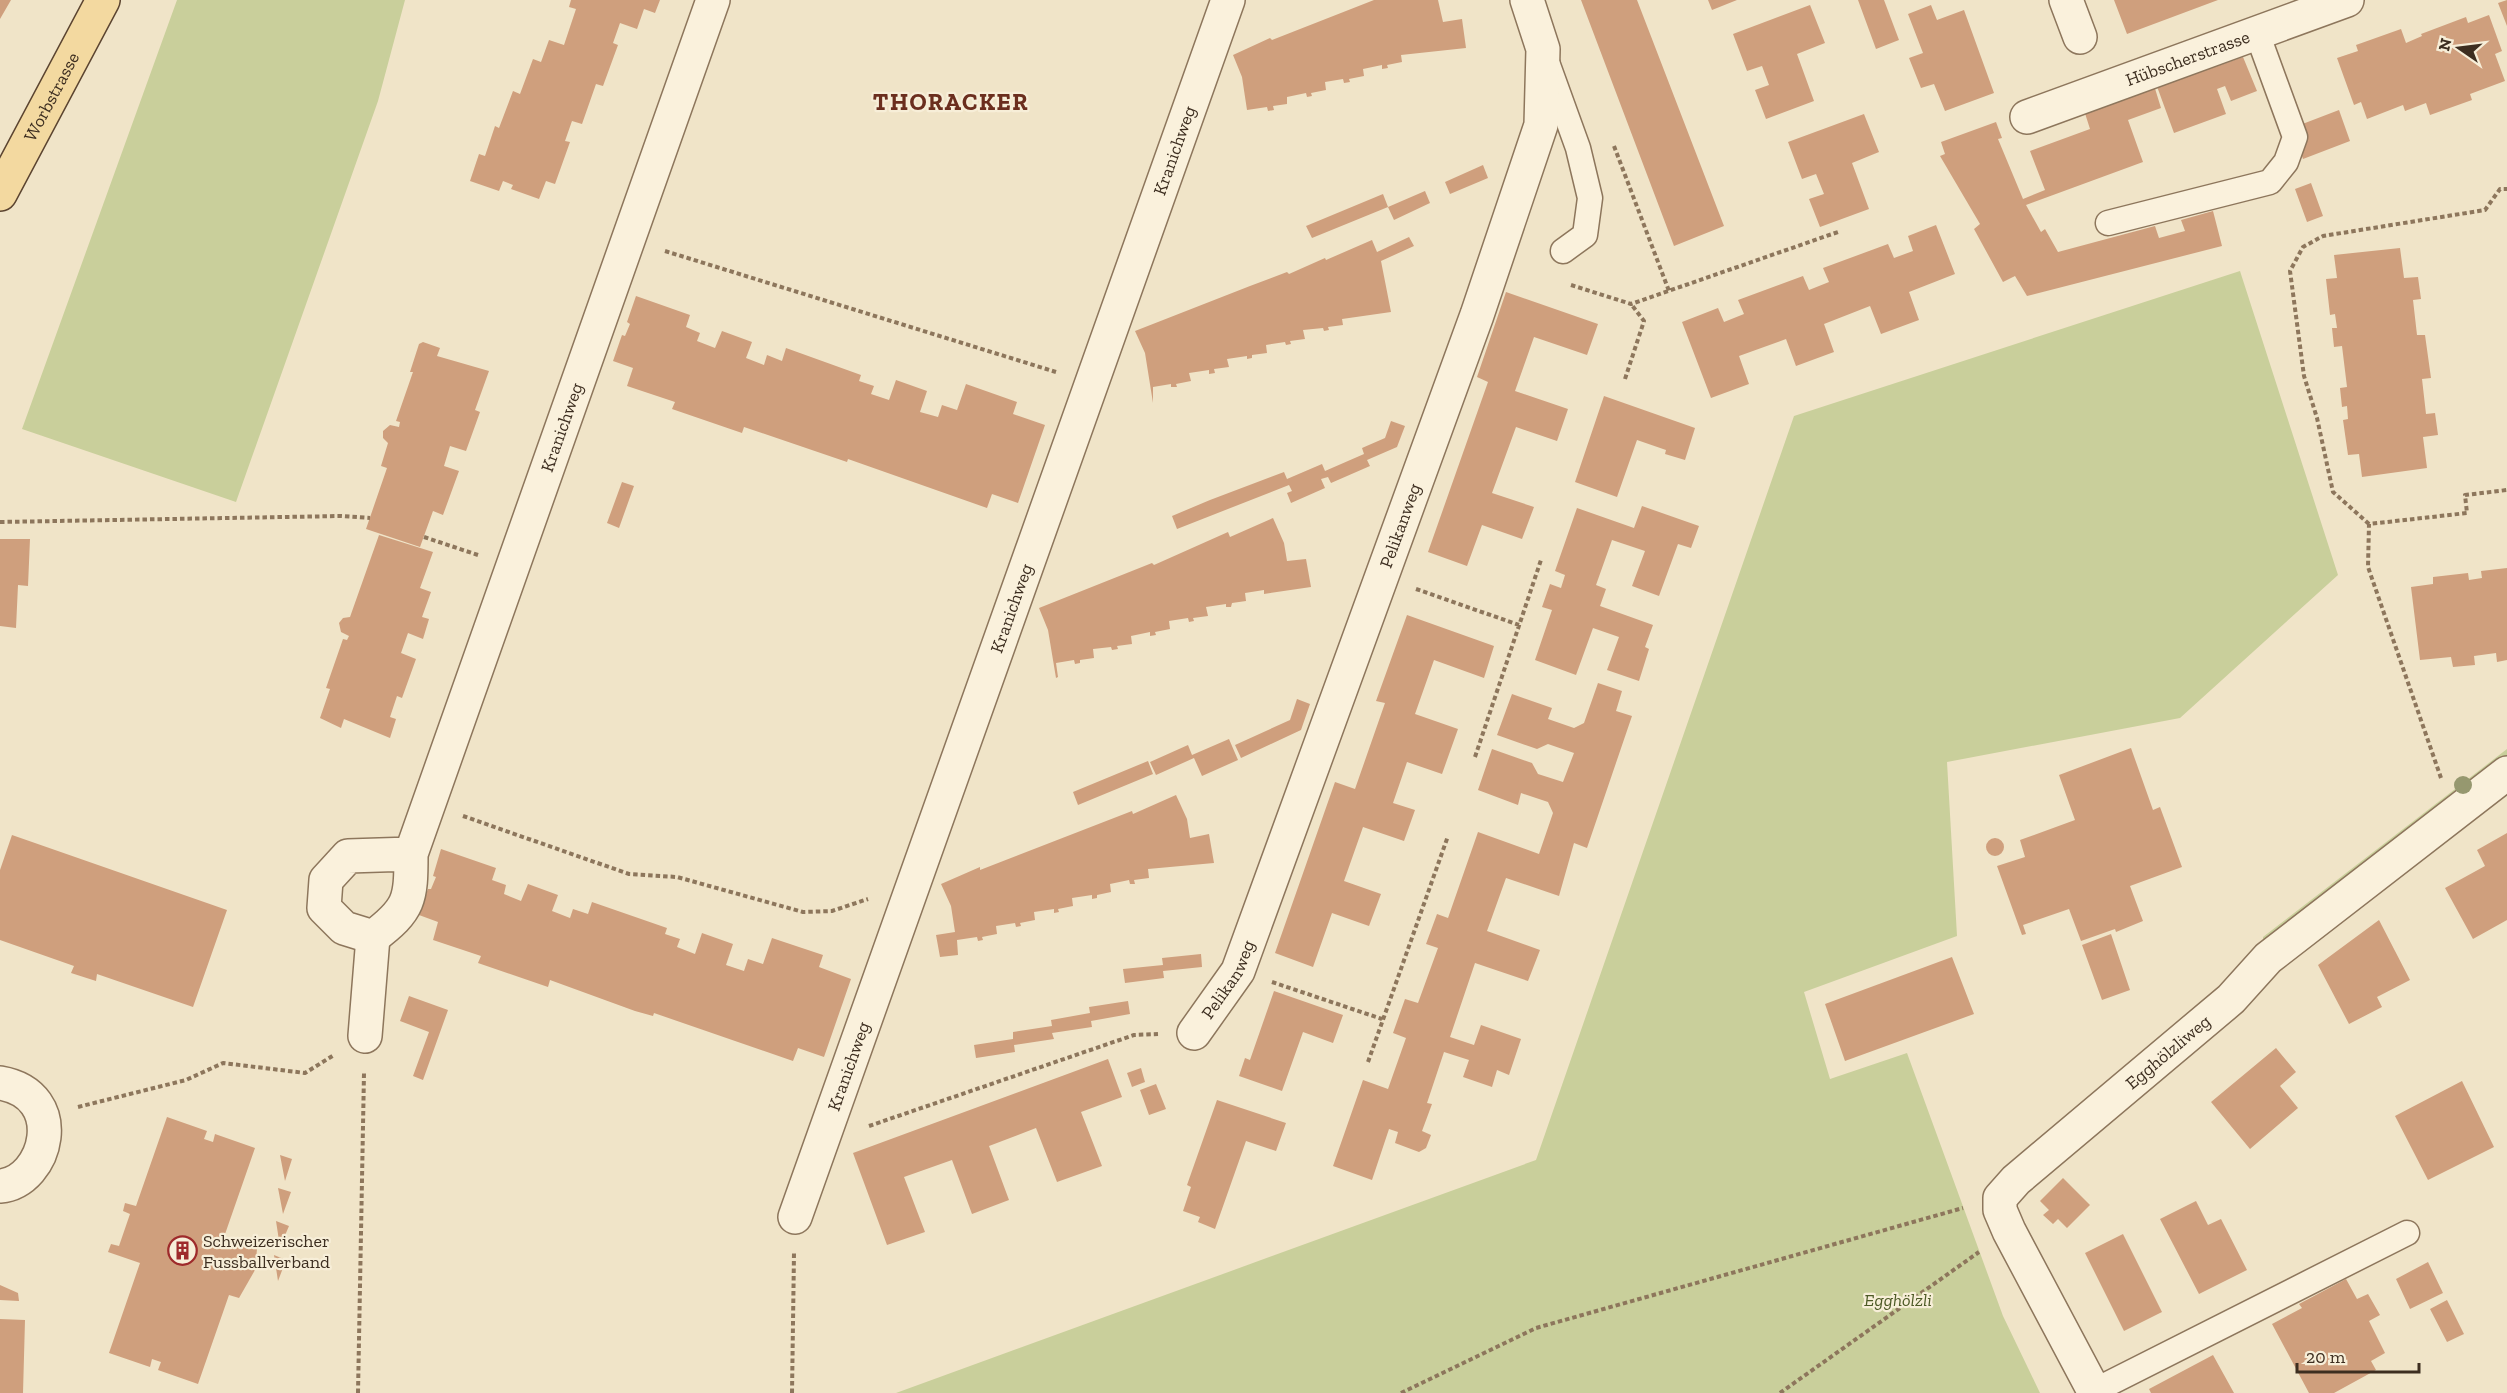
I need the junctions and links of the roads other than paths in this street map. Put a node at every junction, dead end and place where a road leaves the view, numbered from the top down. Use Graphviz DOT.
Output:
graph roads {
  1 [pos="104,0"];
  2 [pos="713,0"];
  3 [pos="1228,0"];
  4 [pos="1527,0"];
  5 [pos="2066,0"];
  6 [pos="2347,0"];
  7 [pos="2257,33"];
  8 [pos="2079,37"];
  9 [pos="1543,50"];
  10 [pos="2027,117"];
  11 [pos="0,194"];
  12 [pos="2108,223"];
  13 [pos="1563,251"];
  14 [pos="2507,773"];
  15 [pos="411,854"];
  16 [pos="373,937"];
  17 [pos="1194,1033"];
  18 [pos="365,1036"];
  19 [pos="0,1083"];
  20 [pos="0,1186"];
  21 [pos="795,1217"];
  22 [pos="2407,1233"];
  23 [pos="2095,1392"];
  1 -- 11 [label="main road, Worbstrasse"];
  2 -- 15 [label="street, Kranichweg"];
  3 -- 21 [label="street, Kranichweg"];
  4 -- 9 [label="street, Pelikanweg"];
  5 -- 8 [label="street"];
  6 -- 7 [label="street, Hübscherstrasse"];
  7 -- 10 [label="street, Hübscherstrasse"];
  7 -- 12 [label="lane"];
  9 -- 13 [label="lane"];
  9 -- 17 [label="street, Pelikanweg"];
  14 -- 23 [label="street, Egghölzliweg"];
  15 -- 16 [label="street, Kranichweg"];
  15 -- 16 [label="street"];
  16 -- 18 [label="street"];
  19 -- 20 [label="street"];
  22 -- 23 [label="lane"];
}
